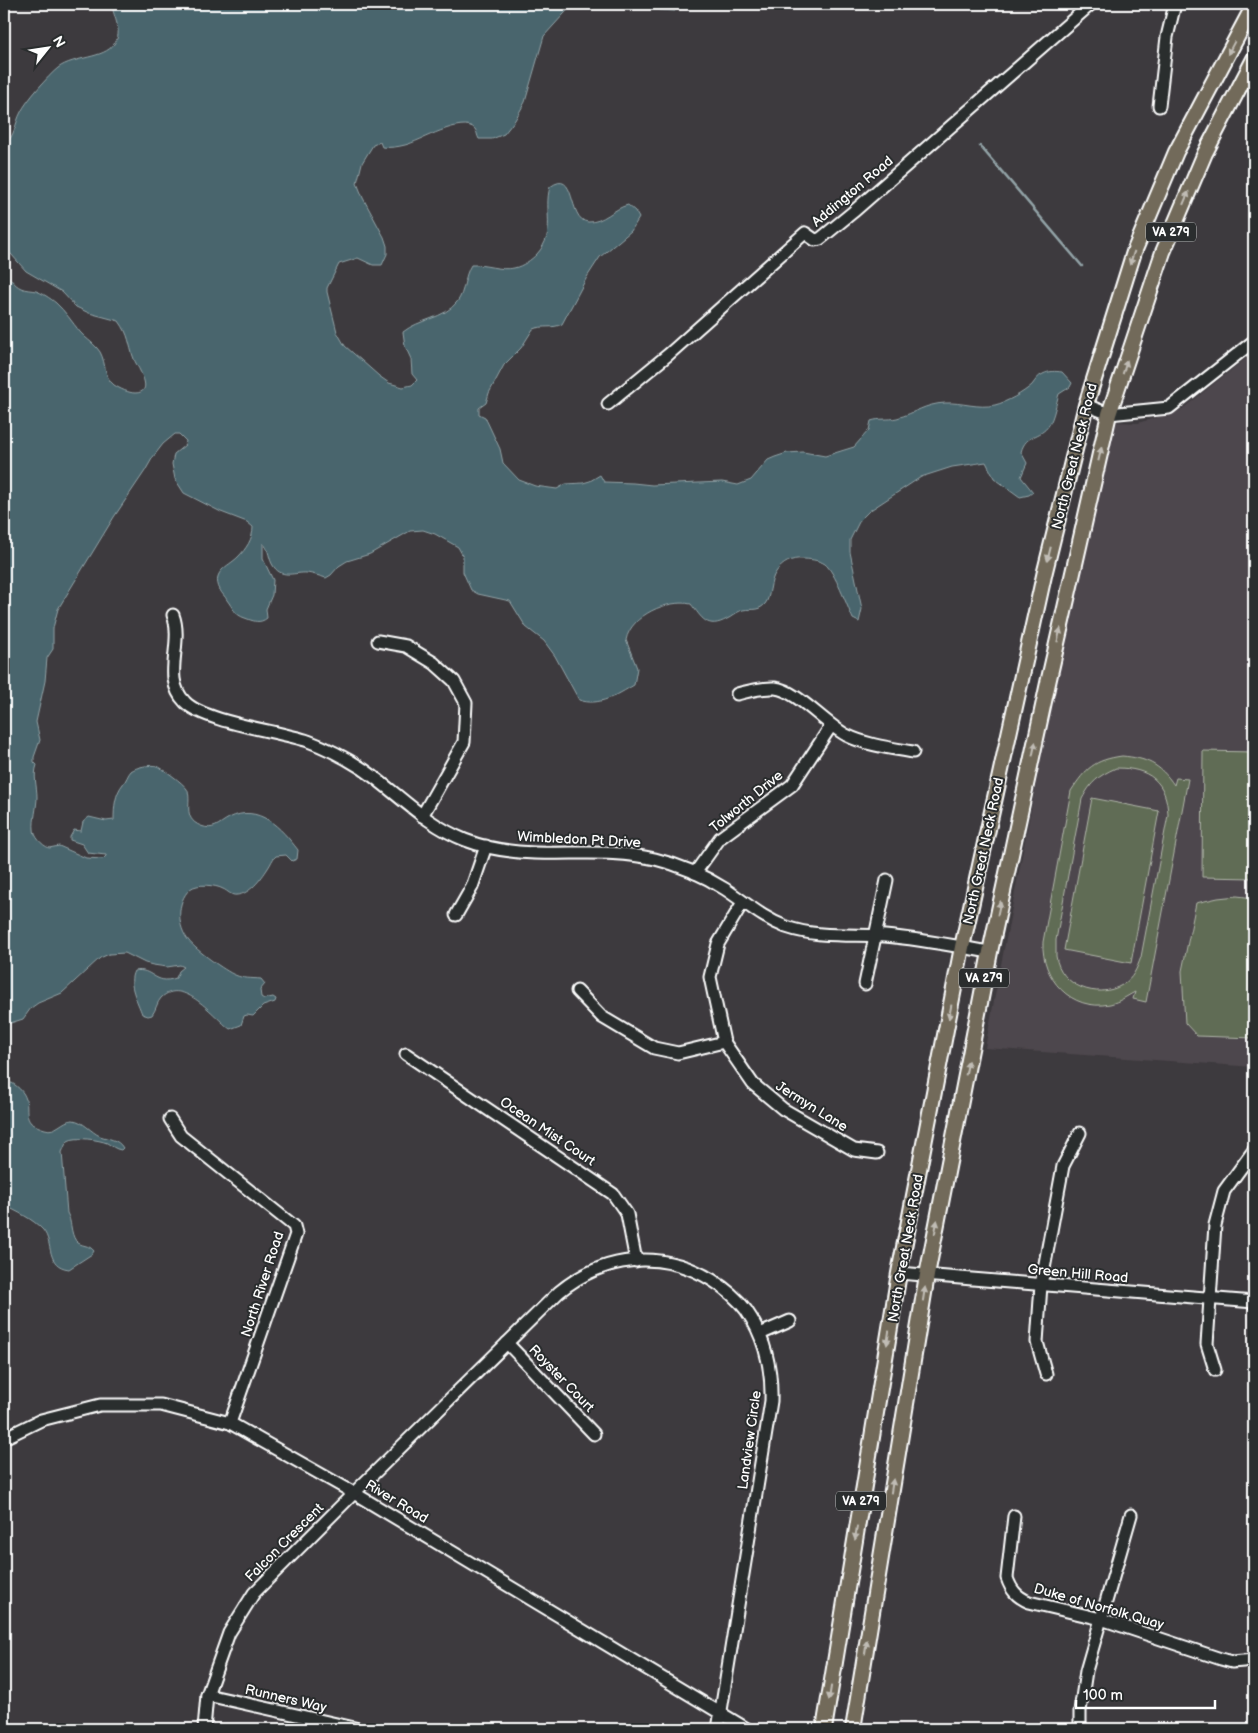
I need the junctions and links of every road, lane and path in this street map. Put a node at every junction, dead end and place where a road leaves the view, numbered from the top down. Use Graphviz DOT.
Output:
graph roads {
  1 [pos="1091,4"];
  2 [pos="1175,4"];
  3 [pos="1254,5"];
  4 [pos="1254,59"];
  5 [pos="1159,106"];
  6 [pos="1254,341"];
  7 [pos="608,404"];
  8 [pos="1086,405"];
  9 [pos="1109,414"];
  10 [pos="173,615"];
  11 [pos="378,641"];
  12 [pos="736,694"];
  13 [pos="832,726"];
  14 [pos="913,752"];
  15 [pos="422,816"];
  16 [pos="486,846"];
  17 [pos="694,873"];
  18 [pos="887,880"];
  19 [pos="743,902"];
  20 [pos="456,915"];
  21 [pos="875,936"];
  22 [pos="962,947"];
  23 [pos="990,952"];
  24 [pos="865,984"];
  25 [pos="577,991"];
  26 [pos="724,1042"];
  27 [pos="406,1054"];
  28 [pos="170,1119"];
  29 [pos="1080,1133"];
  30 [pos="1254,1150"];
  31 [pos="877,1153"];
  32 [pos="636,1260"];
  33 [pos="899,1273"];
  34 [pos="927,1275"];
  35 [pos="1041,1285"];
  36 [pos="1209,1299"];
  37 [pos="1254,1302"];
  38 [pos="790,1321"];
  39 [pos="760,1334"];
  40 [pos="507,1342"];
  41 [pos="1215,1370"];
  42 [pos="1046,1374"];
  43 [pos="230,1423"];
  44 [pos="594,1434"];
  45 [pos="4,1438"];
  46 [pos="354,1493"];
  47 [pos="1014,1516"];
  48 [pos="1131,1516"];
  49 [pos="1101,1619"];
  50 [pos="1254,1660"];
  51 [pos="207,1695"];
  52 [pos="721,1714"];
  53 [pos="204,1729"];
  54 [pos="359,1729"];
  55 [pos="718,1729"];
  56 [pos="747,1729"];
  57 [pos="824,1729"];
  58 [pos="853,1729"];
  59 [pos="1080,1729"];
  1 -- 7 [label="street, Addington Road"];
  2 -- 5 [label="street"];
  3 -- 8 [label="main road, North Great Neck Road / VA 279, one-way"];
  9 -- 4 [label="main road, North Great Neck Road / VA 279, one-way"];
  6 -- 9 [label="street"];
  8 -- 9 [label="street"];
  8 -- 22 [label="main road, North Great Neck Road / VA 279, one-way"];
  23 -- 9 [label="main road, North Great Neck Road / VA 279, one-way"];
  10 -- 15 [label="street, Wimbledon Pt Drive"];
  11 -- 15 [label="street"];
  12 -- 13 [label="street"];
  13 -- 14 [label="street"];
  13 -- 17 [label="street, Tolworth Drive"];
  15 -- 16 [label="street, Wimbledon Pt Drive"];
  16 -- 17 [label="street, Wimbledon Pt Drive"];
  16 -- 20 [label="street"];
  17 -- 19 [label="street, Wimbledon Pt Drive"];
  18 -- 21 [label="street"];
  19 -- 21 [label="street, Wimbledon Pt Drive"];
  19 -- 26 [label="street, Jermyn Lane"];
  21 -- 22 [label="street, Wimbledon Pt Drive"];
  21 -- 24 [label="street"];
  22 -- 23 [label="street, Wimbledon Pt Drive"];
  22 -- 33 [label="main road, North Great Neck Road / VA 279, one-way"];
  34 -- 23 [label="main road, North Great Neck Road / VA 279, one-way"];
  25 -- 26 [label="street"];
  26 -- 31 [label="street, Jermyn Lane"];
  27 -- 32 [label="street, Ocean Mist Court"];
  28 -- 43 [label="street, North River Road"];
  29 -- 35 [label="street"];
  30 -- 36 [label="street"];
  32 -- 39 [label="street, Landview Circle"];
  32 -- 40 [label="street, Landview Circle"];
  33 -- 34 [label="street, Green Hill Road"];
  33 -- 57 [label="main road, North Great Neck Road / VA 279, one-way"];
  34 -- 35 [label="street, Green Hill Road"];
  58 -- 34 [label="main road, North Great Neck Road / VA 279, one-way"];
  35 -- 36 [label="street, Green Hill Road"];
  35 -- 42 [label="street"];
  36 -- 37 [label="street, Green Hill Road"];
  36 -- 41 [label="street"];
  38 -- 39 [label="street"];
  39 -- 52 [label="street, Landview Circle"];
  40 -- 44 [label="street, Royster Court"];
  40 -- 46 [label="street, Landview Circle"];
  43 -- 45 [label="street, River Road"];
  43 -- 46 [label="street, River Road"];
  46 -- 51 [label="street, Falcon Crescent"];
  46 -- 52 [label="street, River Road"];
  47 -- 49 [label="street, Duke of Norfolk Quay"];
  48 -- 49 [label="street"];
  49 -- 50 [label="street, Duke of Norfolk Quay"];
  49 -- 59 [label="street"];
  51 -- 53 [label="street, Falcon Crescent"];
  51 -- 54 [label="street, Runners Way"];
  52 -- 55 [label="street, Landview Circle"];
  52 -- 56 [label="street, River Road"];
}
